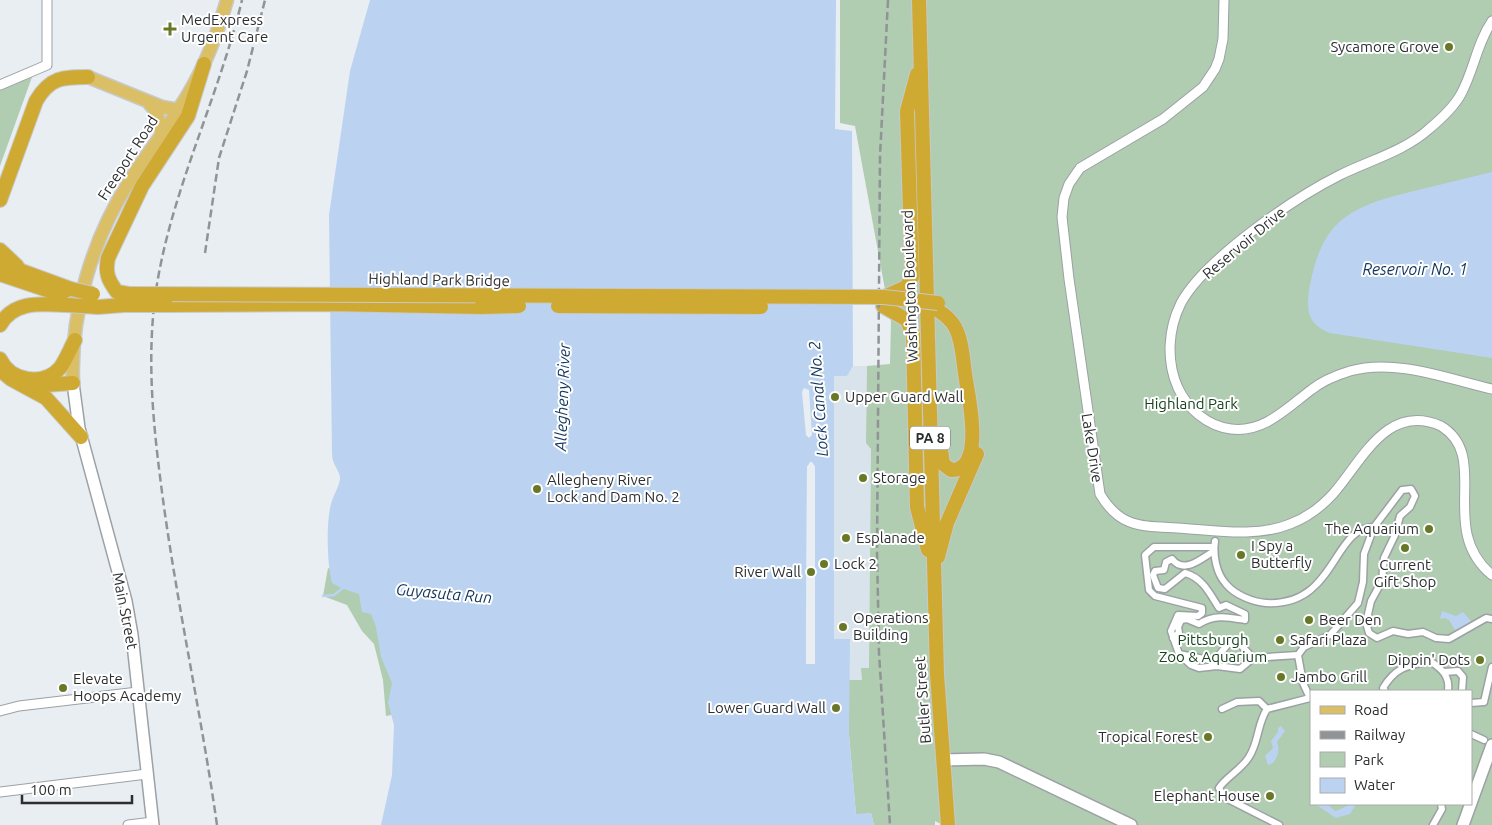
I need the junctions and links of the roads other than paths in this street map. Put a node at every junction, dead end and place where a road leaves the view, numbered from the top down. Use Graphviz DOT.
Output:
graph roads {
  1 [pos="47,0"];
  2 [pos="227,0"];
  3 [pos="919,0"];
  4 [pos="1224,0"];
  5 [pos="1492,21"];
  6 [pos="920,56"];
  7 [pos="204,64"];
  8 [pos="88,77"];
  9 [pos="0,85"];
  10 [pos="135,95"];
  11 [pos="147,102"];
  12 [pos="179,110"];
  13 [pos="162,134"];
  14 [pos="0,183"];
  15 [pos="0,200"];
  16 [pos="0,250"];
  17 [pos="0,263"];
  18 [pos="29,273"];
  19 [pos="0,274"];
  20 [pos="69,297"];
  21 [pos="127,300"];
  22 [pos="883,302"];
  23 [pos="934,306"];
  24 [pos="0,325"];
  25 [pos="75,340"];
  26 [pos="0,358"];
  27 [pos="0,370"];
  28 [pos="51,375"];
  29 [pos="73,378"];
  30 [pos="23,386"];
  31 [pos="1492,389"];
  32 [pos="82,442"];
  33 [pos="95,489"];
  34 [pos="1374,527"];
  35 [pos="1173,546"];
  36 [pos="1214,546"];
  37 [pos="1172,559"];
  38 [pos="934,572"];
  39 [pos="1492,576"];
  40 [pos="1492,619"];
  41 [pos="1175,626"];
  42 [pos="1179,654"];
  43 [pos="1298,655"];
  44 [pos="1253,658"];
  45 [pos="1215,663"];
  46 [pos="1492,667"];
  47 [pos="1444,672"];
  48 [pos="1385,690"];
  49 [pos="1448,690"];
  50 [pos="1462,690"];
  51 [pos="138,692"];
  52 [pos="1490,697"];
  53 [pos="1472,704"];
  54 [pos="1222,709"];
  55 [pos="1267,709"];
  56 [pos="0,711"];
  57 [pos="1472,734"];
  58 [pos="1488,742"];
  59 [pos="943,760"];
  60 [pos="147,774"];
  61 [pos="0,792"];
  62 [pos="1472,800"];
  63 [pos="1441,805"];
  64 [pos="1470,805"];
  65 [pos="153,824"];
  66 [pos="128,825"];
  67 [pos="948,825"];
  68 [pos="1131,825"];
  69 [pos="1279,825"];
  70 [pos="1433,825"];
  71 [pos="1463,825"];
  1 -- 9 [label="street"];
  2 -- 7 [label="main road, Freeport Road"];
  3 -- 6 [label="highway, Washington Boulevard / PA 8"];
  4 -- 39 [label="street, Lake Drive"];
  5 -- 31 [label="street, Reservoir Drive"];
  6 -- 22 [label="highway"];
  6 -- 23 [label="highway, Washington Boulevard / PA 8"];
  7 -- 12 [label="main road, Freeport Road"];
  7 -- 21 [label="highway"];
  8 -- 10 [label="main road"];
  8 -- 14 [label="highway"];
  8 -- 15 [label="highway"];
  10 -- 11 [label="main road"];
  10 -- 12 [label="main road"];
  11 -- 12 [label="main road"];
  11 -- 13 [label="main road"];
  12 -- 13 [label="main road, Freeport Road"];
  13 -- 25 [label="main road, Freeport Road"];
  16 -- 18 [label="highway"];
  17 -- 18 [label="highway, Highland Park Bridge"];
  18 -- 20 [label="highway, Highland Park Bridge"];
  19 -- 20 [label="highway, Highland Park Bridge"];
  20 -- 21 [label="highway, Highland Park Bridge, bridge"];
  20 -- 24 [label="highway"];
  21 -- 22 [label="highway, Highland Park Bridge, bridge"];
  22 -- 23 [label="highway, Highland Park Bridge"];
  22 -- 38 [label="highway"];
  23 -- 23 [label="highway"];
  23 -- 38 [label="highway, Washington Boulevard / PA 8"];
  23 -- 38 [label="highway"];
  25 -- 28 [label="highway"];
  25 -- 29 [label="main road, Freeport Road"];
  26 -- 28 [label="highway"];
  27 -- 30 [label="highway"];
  28 -- 29 [label="highway"];
  29 -- 30 [label="highway"];
  29 -- 32 [label="main road, Freeport Road"];
  30 -- 32 [label="highway"];
  32 -- 33 [label="main road, Freeport Road"];
  33 -- 51 [label="main road, Main Street"];
  34 -- 36 [label="street"];
  34 -- 40 [label="street"];
  34 -- 43 [label="street"];
  35 -- 36 [label="street"];
  35 -- 37 [label="street"];
  35 -- 41 [label="street"];
  36 -- 37 [label="street"];
  37 -- 41 [label="street"];
  38 -- 59 [label="highway, Butler Street / PA 8"];
  41 -- 42 [label="street"];
  42 -- 45 [label="street"];
  42 -- 45 [label="street"];
  43 -- 44 [label="street"];
  43 -- 55 [label="street"];
  44 -- 45 [label="street"];
  44 -- 45 [label="street"];
  46 -- 52 [label="street"];
  47 -- 48 [label="street"];
  47 -- 49 [label="street"];
  47 -- 50 [label="street"];
  51 -- 56 [label="street"];
  51 -- 60 [label="main road, Main Street"];
  52 -- 53 [label="street"];
  54 -- 55 [label="street"];
  55 -- 69 [label="street"];
  57 -- 58 [label="street"];
  58 -- 62 [label="main road"];
  59 -- 67 [label="highway, Butler Street / PA 8"];
  59 -- 68 [label="main road"];
  60 -- 61 [label="street"];
  60 -- 65 [label="main road, Main Street"];
  63 -- 70 [label="street"];
  64 -- 71 [label="main road"];
  65 -- 66 [label="street"];
}
